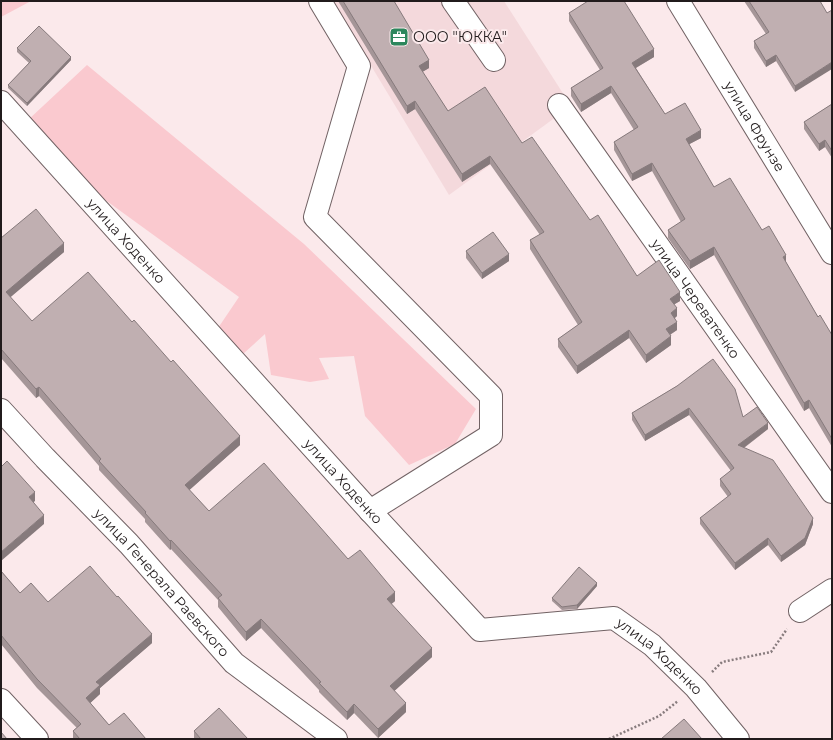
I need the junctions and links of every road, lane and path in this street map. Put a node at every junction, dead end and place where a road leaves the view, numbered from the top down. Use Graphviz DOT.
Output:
graph roads {
  1 [pos="320,1"];
  2 [pos="453,1"];
  3 [pos="678,1"];
  4 [pos="494,60"];
  5 [pos="1,102"];
  6 [pos="559,105"];
  7 [pos="832,253"];
  8 [pos="1,410"];
  9 [pos="832,492"];
  10 [pos="370,511"];
  11 [pos="832,590"];
  12 [pos="800,610"];
  13 [pos="1,700"];
  14 [pos="37,739"];
  15 [pos="336,739"];
  16 [pos="738,739"];
  1 -- 10 [label="street"];
  2 -- 4 [label="street"];
  3 -- 7 [label="street, улица Фрунзе"];
  5 -- 10 [label="street, улица Ходенко"];
  6 -- 9 [label="street, улица Череватенко"];
  8 -- 15 [label="street, улица Генерала Раевского"];
  10 -- 16 [label="street, улица Ходенко"];
  11 -- 12 [label="street"];
  13 -- 14 [label="street"];
}
